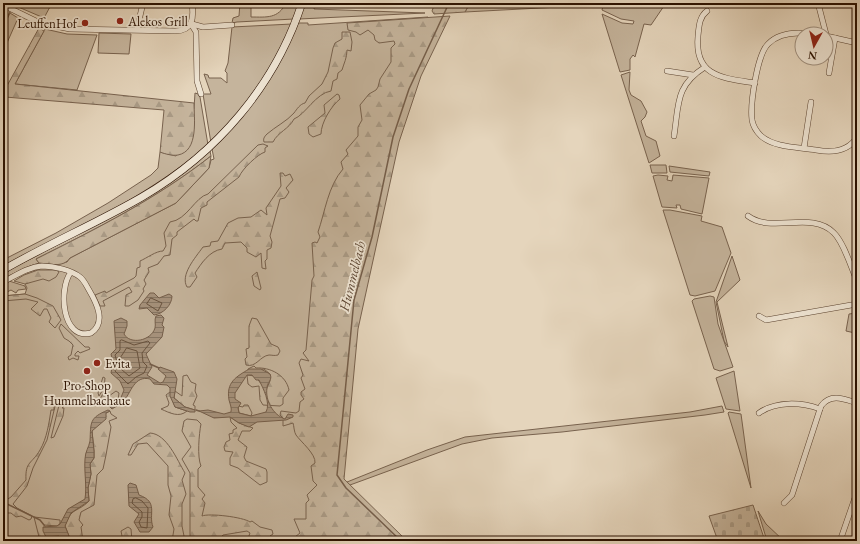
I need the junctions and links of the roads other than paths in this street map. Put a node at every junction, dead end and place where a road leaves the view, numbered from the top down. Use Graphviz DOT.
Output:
graph roads {
  1 [pos="143,3"];
  2 [pos="192,3"];
  3 [pos="302,3"];
  4 [pos="818,3"];
  5 [pos="8,8"];
  6 [pos="707,11"];
  7 [pos="232,25"];
  8 [pos="189,26"];
  9 [pos="824,26"];
  10 [pos="137,29"];
  11 [pos="794,34"];
  12 [pos="835,38"];
  13 [pos="857,43"];
  14 [pos="705,67"];
  15 [pos="667,71"];
  16 [pos="829,74"];
  17 [pos="693,75"];
  18 [pos="755,83"];
  19 [pos="201,94"];
  20 [pos="811,102"];
  21 [pos="674,136"];
  22 [pos="857,137"];
  23 [pos="804,148"];
  24 [pos="748,216"];
  25 [pos="3,270"];
  26 [pos="71,272"];
  27 [pos="857,281"];
  28 [pos="3,282"];
  29 [pos="857,304"];
  30 [pos="759,316"];
  31 [pos="857,403"];
  32 [pos="820,409"];
  33 [pos="759,413"];
  34 [pos="857,492"];
  35 [pos="784,503"];
  36 [pos="840,541"];
  1 -- 10 [label="street"];
  2 -- 8 [label="street"];
  3 -- 25 [label="main road"];
  4 -- 9 [label="street"];
  5 -- 10 [label="street"];
  6 -- 14 [label="street"];
  7 -- 8 [label="street"];
  8 -- 10 [label="street"];
  8 -- 19 [label="street"];
  11 -- 18 [label="street"];
  12 -- 13 [label="street"];
  12 -- 16 [label="street"];
  14 -- 17 [label="street"];
  14 -- 18 [label="street"];
  15 -- 17 [label="street"];
  17 -- 21 [label="street"];
  18 -- 23 [label="street"];
  20 -- 23 [label="street"];
  22 -- 23 [label="street"];
  24 -- 27 [label="street"];
  26 -- 26 [label="street"];
  26 -- 28 [label="street"];
  29 -- 30 [label="street"];
  31 -- 32 [label="street"];
  32 -- 33 [label="street"];
  32 -- 35 [label="street"];
  34 -- 36 [label="street"];
}
